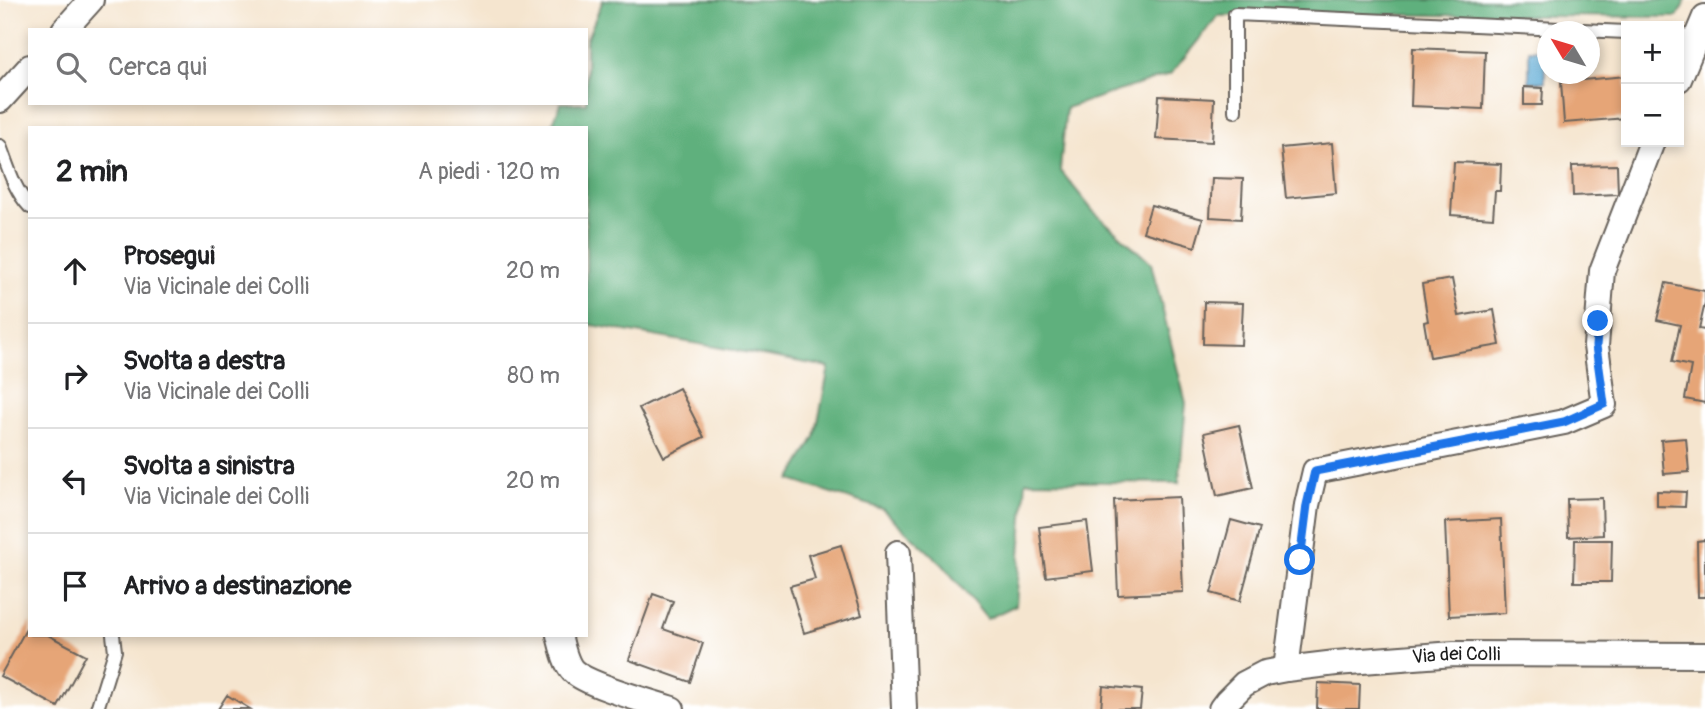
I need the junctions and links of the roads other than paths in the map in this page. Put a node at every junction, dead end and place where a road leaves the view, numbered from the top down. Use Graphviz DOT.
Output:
graph roads {
  1 [pos="91,0"];
  2 [pos="66,28"];
  3 [pos="1694,29"];
  4 [pos="1621,33"];
  5 [pos="1684,62"];
  6 [pos="28,69"];
  7 [pos="0,100"];
  8 [pos="1235,111"];
  9 [pos="0,146"];
  10 [pos="1650,147"];
  11 [pos="28,205"];
  12 [pos="898,553"];
  13 [pos="113,637"];
  14 [pos="560,637"];
  15 [pos="1705,656"];
  16 [pos="1286,669"];
  17 [pos="97,709"];
  18 [pos="672,709"];
  19 [pos="904,709"];
  20 [pos="1221,709"];
  1 -- 2 [label="street"];
  3 -- 5 [label="street"];
  4 -- 8 [label="lane"];
  6 -- 7 [label="street"];
  9 -- 11 [label="lane"];
  10 -- 16 [label="street"];
  12 -- 19 [label="street"];
  13 -- 17 [label="lane"];
  14 -- 18 [label="street"];
  15 -- 16 [label="street, Via dei Colli"];
  16 -- 20 [label="street, Via dei Colli"];
}
